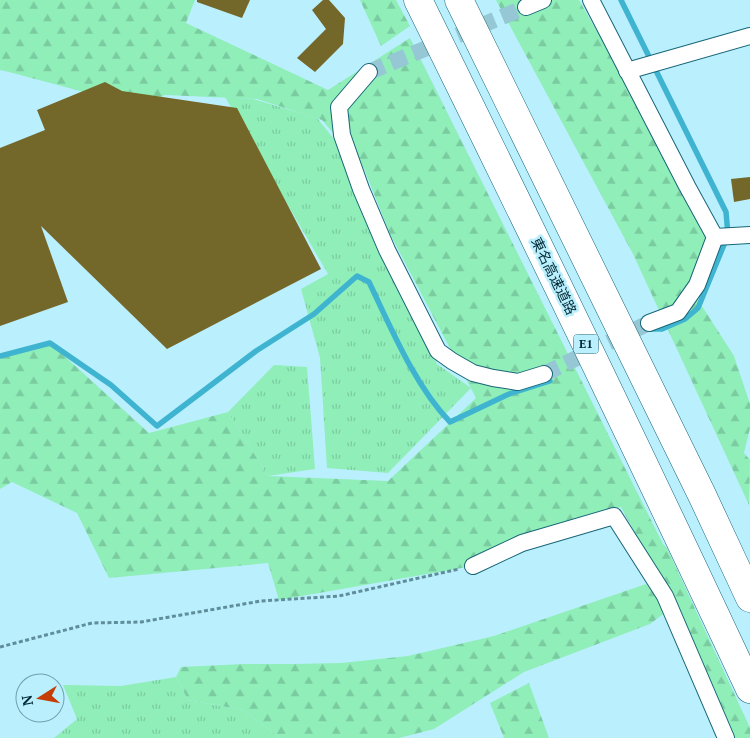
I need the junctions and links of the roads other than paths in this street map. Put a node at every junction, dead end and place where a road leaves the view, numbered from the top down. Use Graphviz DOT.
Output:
graph roads {
  1 [pos="418,0"];
  2 [pos="458,0"];
  3 [pos="543,0"];
  4 [pos="591,0"];
  5 [pos="526,7"];
  6 [pos="750,36"];
  7 [pos="627,71"];
  8 [pos="369,72"];
  9 [pos="750,235"];
  10 [pos="715,237"];
  11 [pos="649,323"];
  12 [pos="544,374"];
  13 [pos="473,566"];
  14 [pos="750,598"];
  15 [pos="750,689"];
  16 [pos="726,738"];
  1 -- 15 [label="highway, 東名高速道路 / E1"];
  2 -- 14 [label="highway"];
  3 -- 5 [label="street"];
  4 -- 7 [label="street"];
  6 -- 7 [label="street"];
  7 -- 10 [label="street"];
  8 -- 12 [label="street"];
  9 -- 10 [label="street"];
  10 -- 11 [label="street"];
  13 -- 16 [label="street"];
}
